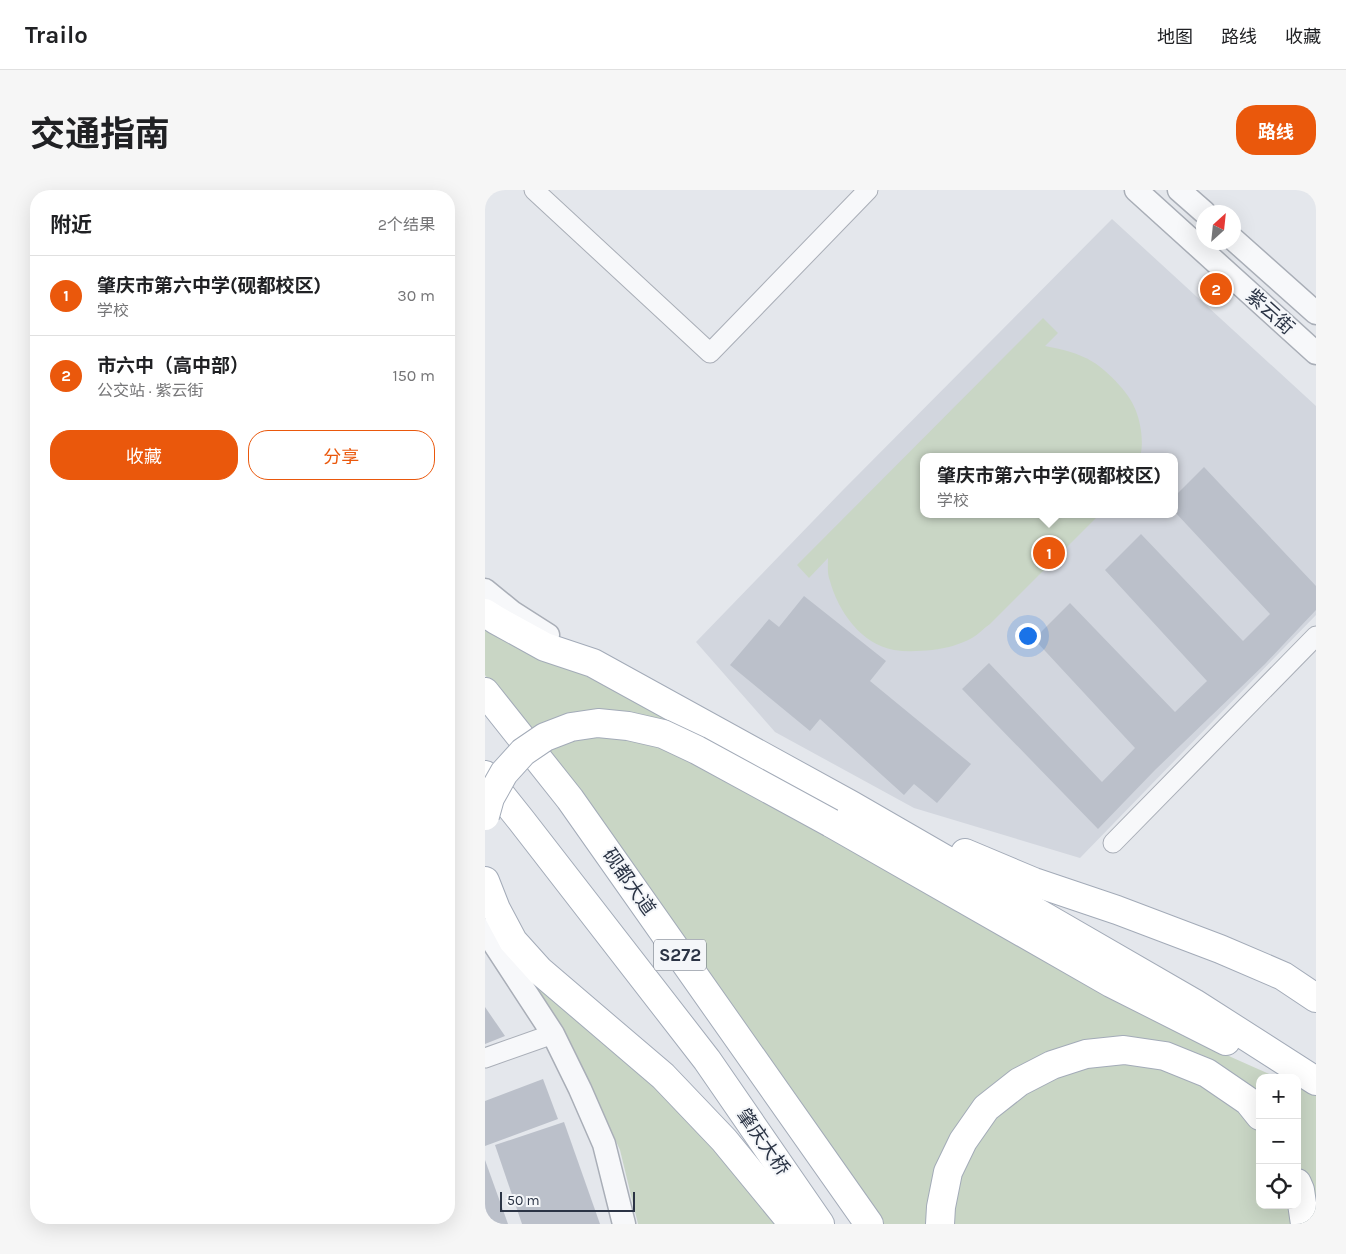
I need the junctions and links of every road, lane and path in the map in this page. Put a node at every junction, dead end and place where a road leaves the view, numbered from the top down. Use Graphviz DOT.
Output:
graph roads {
  1 [pos="534,190"];
  2 [pos="868,190"];
  3 [pos="1136,190"];
  4 [pos="1179,190"];
  5 [pos="1196,205"];
  6 [pos="1241,246"];
  7 [pos="1316,313"];
  8 [pos="1316,353"];
  9 [pos="485,590"];
  10 [pos="485,613"];
  11 [pos="1316,636"];
  12 [pos="593,663"];
  13 [pos="485,692"];
  14 [pos="485,775"];
  15 [pos="851,805"];
  16 [pos="485,816"];
  17 [pos="1113,843"];
  18 [pos="485,881"];
  19 [pos="485,930"];
  20 [pos="1316,998"];
  21 [pos="553,1034"];
  22 [pos="485,1058"];
  23 [pos="1316,1082"];
  24 [pos="1256,1111"];
  25 [pos="1301,1197"];
  26 [pos="624,1224"];
  27 [pos="793,1224"];
  28 [pos="820,1224"];
  29 [pos="869,1224"];
  30 [pos="941,1224"];
  31 [pos="1305,1224"];
  1 -- 2 [label="street"];
  3 -- 8 [label="street, 紫云街"];
  4 -- 5 [label="street"];
  6 -- 7 [label="street, 紫云街"];
  9 -- 12 [label="street"];
  10 -- 12 [label="main road"];
  11 -- 17 [label="street"];
  12 -- 15 [label="main road"];
  13 -- 29 [label="main road, 砚都大道 / S272"];
  14 -- 28 [label="main road, 肇庆大桥 / S272"];
  15 -- 20 [label="main road"];
  15 -- 23 [label="main road"];
  16 -- 23 [label="main road, bridge"];
  18 -- 27 [label="main road"];
  19 -- 21 [label="street"];
  21 -- 22 [label="street"];
  21 -- 26 [label="street"];
  24 -- 30 [label="main road"];
  25 -- 31 [label="main road"];
}
